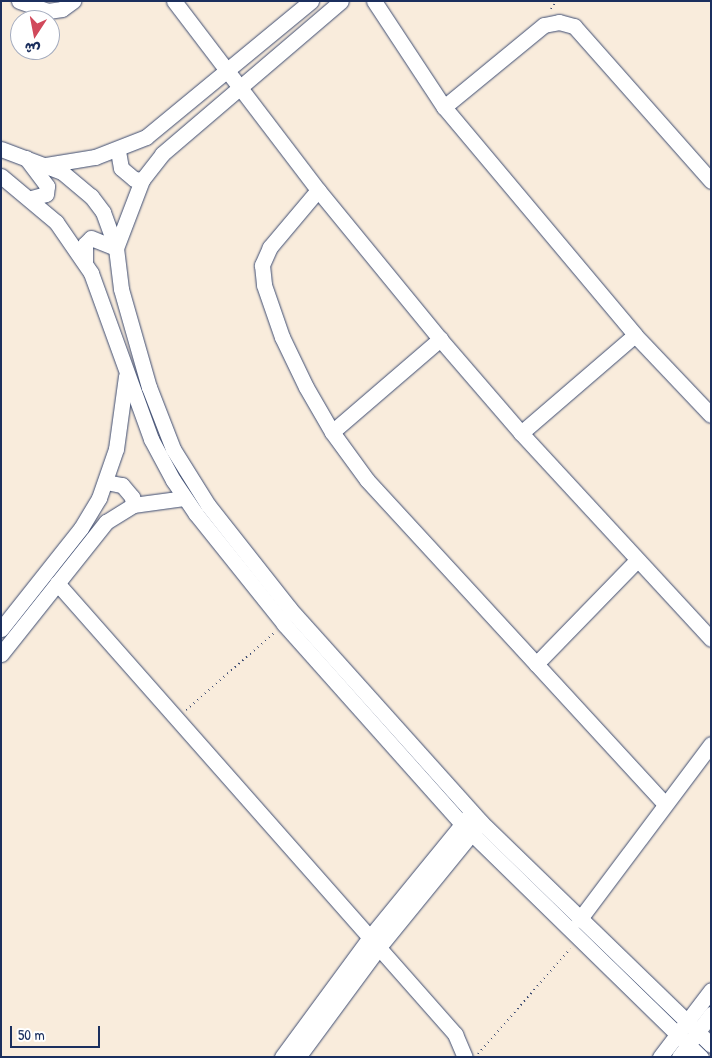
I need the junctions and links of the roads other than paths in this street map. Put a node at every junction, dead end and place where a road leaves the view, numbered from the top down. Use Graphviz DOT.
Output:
graph roads {
  1 [pos="20,1"];
  2 [pos="73,1"];
  3 [pos="174,1"];
  4 [pos="311,1"];
  5 [pos="341,1"];
  6 [pos="374,1"];
  7 [pos="226,71"];
  8 [pos="237,87"];
  9 [pos="444,107"];
  10 [pos="1,149"];
  11 [pos="118,151"];
  12 [pos="26,158"];
  13 [pos="44,165"];
  14 [pos="1,176"];
  15 [pos="142,180"];
  16 [pos="711,181"];
  17 [pos="318,190"];
  18 [pos="31,198"];
  19 [pos="116,248"];
  20 [pos="85,263"];
  21 [pos="635,335"];
  22 [pos="440,339"];
  23 [pos="126,369"];
  24 [pos="711,415"];
  25 [pos="332,432"];
  26 [pos="521,433"];
  27 [pos="106,482"];
  28 [pos="184,498"];
  29 [pos="133,505"];
  30 [pos="636,561"];
  31 [pos="57,583"];
  32 [pos="1,629"];
  33 [pos="711,639"];
  34 [pos="1,654"];
  35 [pos="536,664"];
  36 [pos="711,744"];
  37 [pos="665,804"];
  38 [pos="472,823"];
  39 [pos="579,920"];
  40 [pos="375,942"];
  41 [pos="711,990"];
  42 [pos="711,1014"];
  43 [pos="685,1038"];
  44 [pos="711,1046"];
  45 [pos="282,1057"];
  46 [pos="298,1057"];
  47 [pos="465,1057"];
  48 [pos="660,1057"];
  49 [pos="701,1057"];
  1 -- 2 [label="street"];
  3 -- 7 [label="street"];
  4 -- 7 [label="street"];
  5 -- 8 [label="street"];
  6 -- 9 [label="street"];
  7 -- 8 [label="street"];
  7 -- 11 [label="street"];
  8 -- 15 [label="street"];
  8 -- 17 [label="street"];
  9 -- 16 [label="street"];
  9 -- 21 [label="street"];
  10 -- 12 [label="street"];
  11 -- 13 [label="street"];
  11 -- 15 [label="street"];
  12 -- 13 [label="street"];
  12 -- 18 [label="street"];
  13 -- 19 [label="street"];
  14 -- 18 [label="street"];
  15 -- 19 [label="street"];
  17 -- 22 [label="street"];
  17 -- 25 [label="street"];
  18 -- 20 [label="street"];
  19 -- 20 [label="street"];
  19 -- 38 [label="street"];
  20 -- 23 [label="street"];
  21 -- 24 [label="street"];
  21 -- 26 [label="street"];
  22 -- 25 [label="street"];
  22 -- 26 [label="street"];
  23 -- 27 [label="street"];
  23 -- 28 [label="street"];
  25 -- 35 [label="street"];
  26 -- 30 [label="street"];
  27 -- 29 [label="street"];
  27 -- 32 [label="street"];
  28 -- 29 [label="street"];
  28 -- 38 [label="street"];
  29 -- 31 [label="street"];
  30 -- 33 [label="street"];
  30 -- 35 [label="street"];
  31 -- 34 [label="street"];
  31 -- 40 [label="street"];
  35 -- 37 [label="street"];
  36 -- 37 [label="street"];
  37 -- 39 [label="street"];
  38 -- 39 [label="street"];
  38 -- 40 [label="street"];
  38 -- 43 [label="street"];
  39 -- 43 [label="street"];
  40 -- 45 [label="street"];
  40 -- 46 [label="street"];
  40 -- 47 [label="street"];
  41 -- 43 [label="street"];
  42 -- 43 [label="street"];
  43 -- 44 [label="street"];
  43 -- 48 [label="street"];
  43 -- 49 [label="street"];
}
